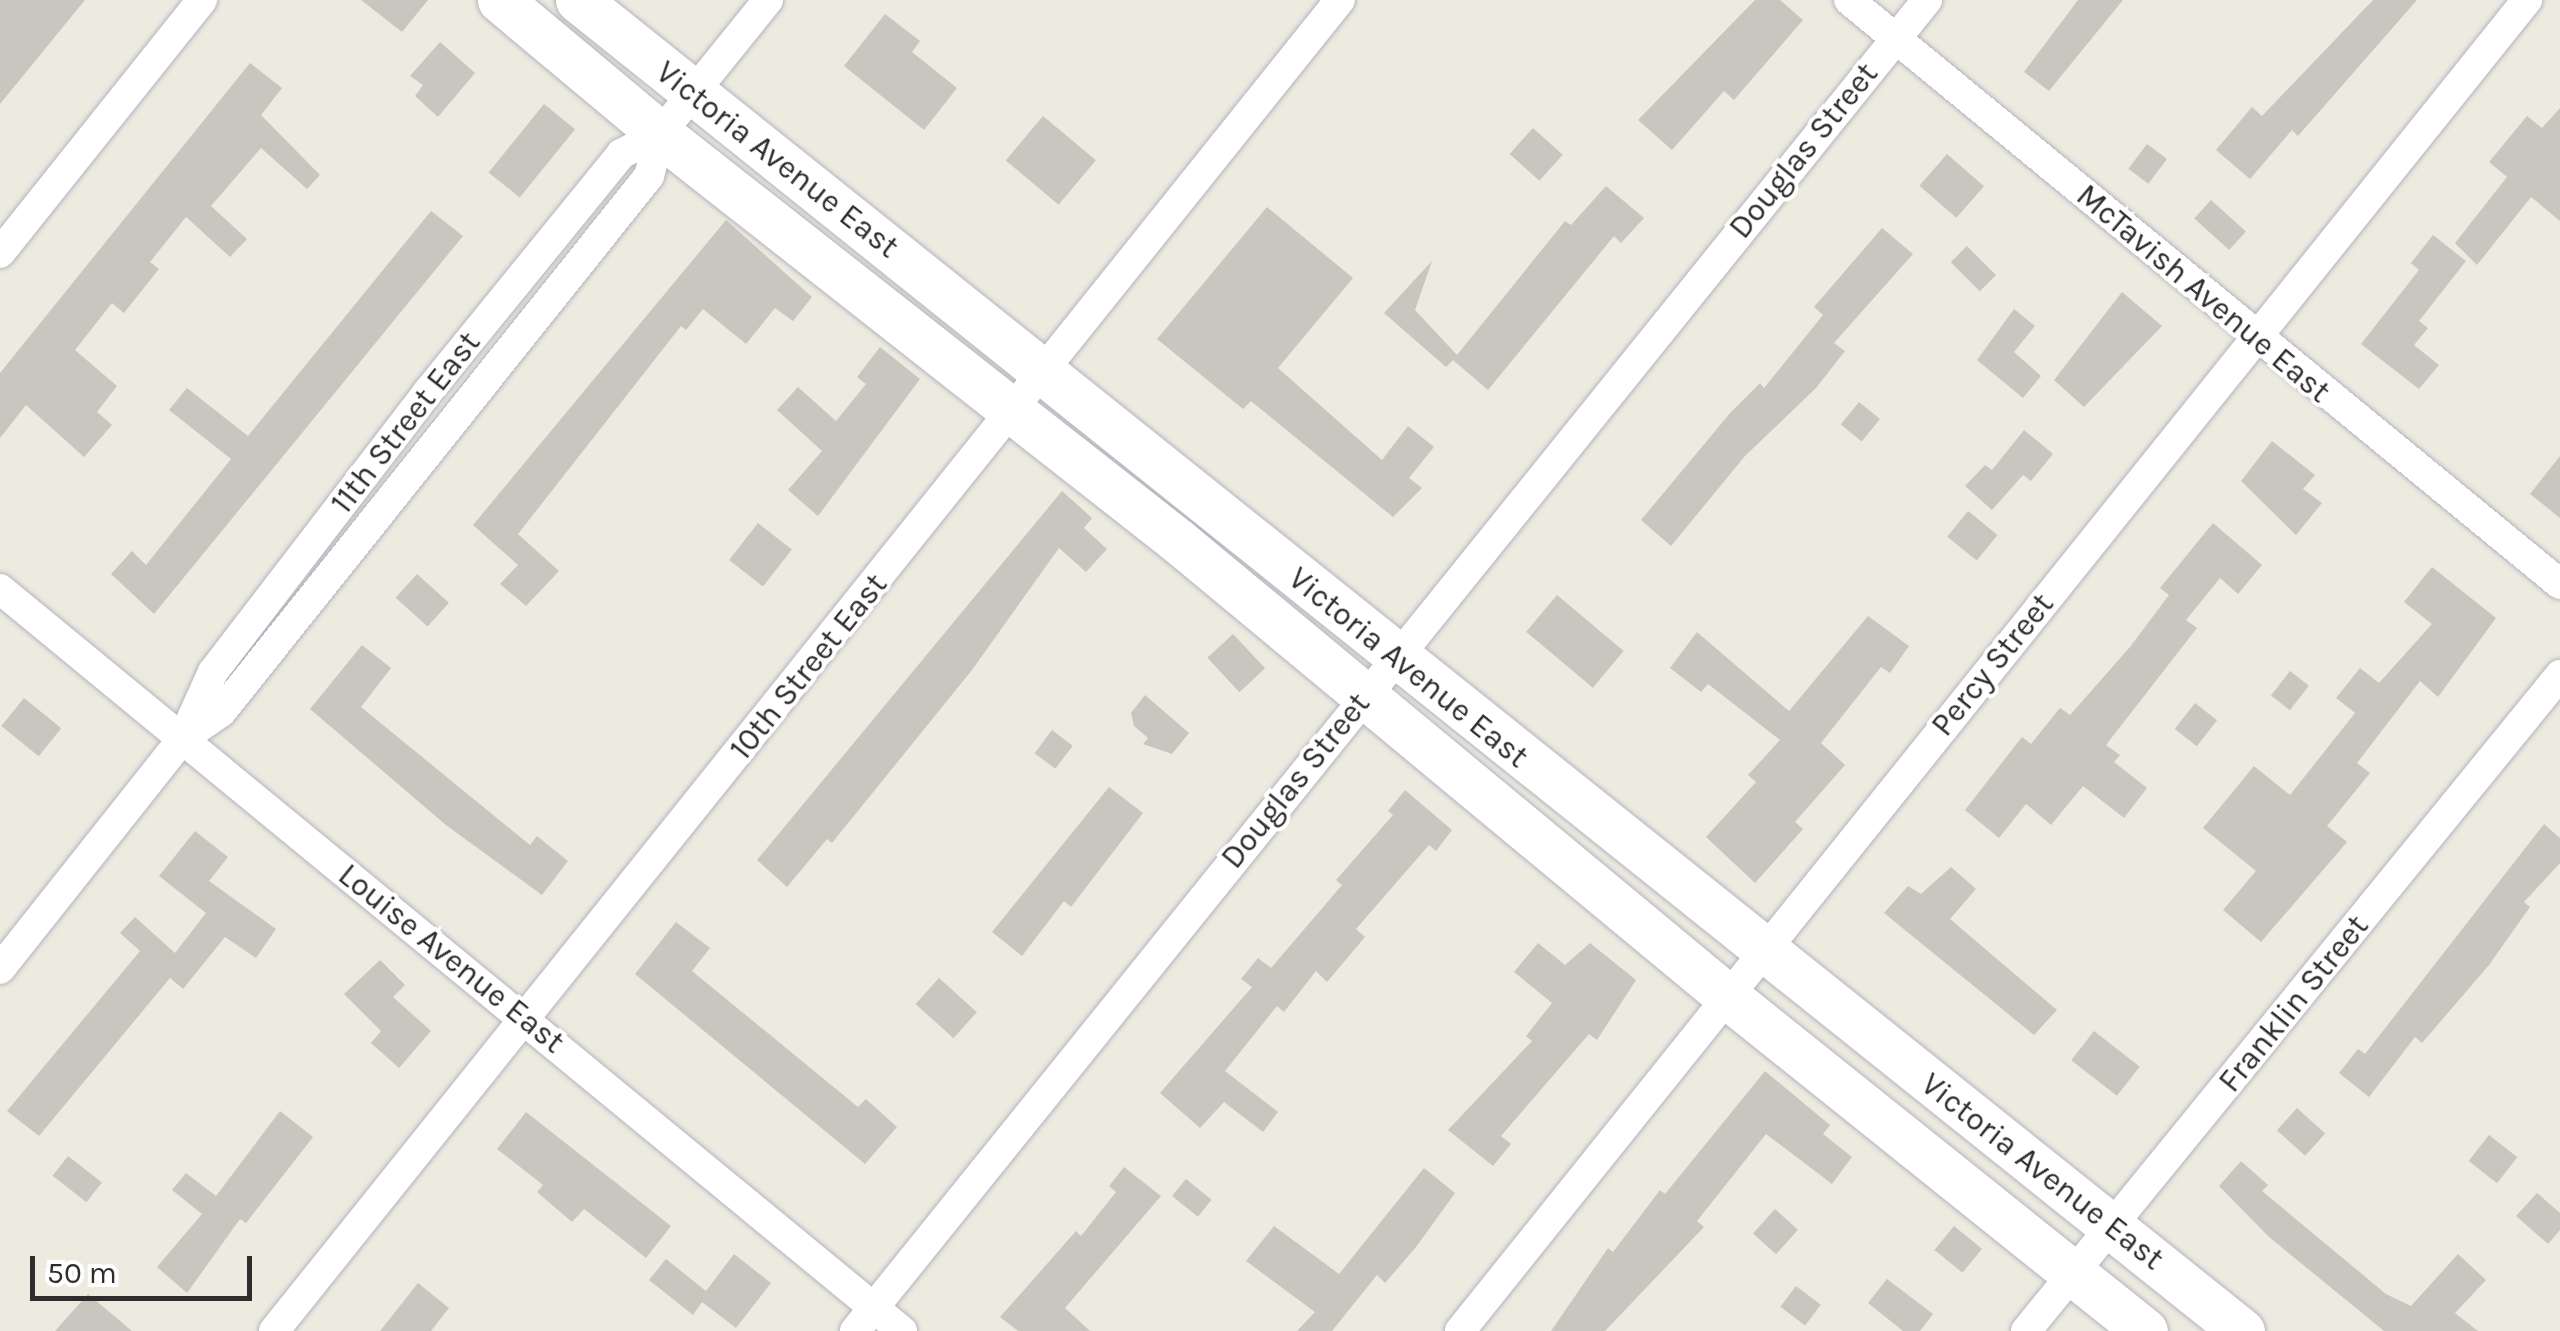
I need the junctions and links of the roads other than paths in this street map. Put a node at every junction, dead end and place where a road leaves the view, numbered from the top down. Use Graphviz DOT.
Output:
graph roads {
  1 [pos="202,0"];
  2 [pos="500,0"];
  3 [pos="578,0"];
  4 [pos="768,0"];
  5 [pos="1340,0"];
  6 [pos="1849,0"];
  7 [pos="1927,0"];
  8 [pos="2528,0"];
  9 [pos="1896,38"];
  10 [pos="691,94"];
  11 [pos="660,134"];
  12 [pos="0,253"];
  13 [pos="2255,338"];
  14 [pos="1046,369"];
  15 [pos="1013,412"];
  16 [pos="2560,584"];
  17 [pos="0,589"];
  18 [pos="1394,658"];
  19 [pos="2560,675"];
  20 [pos="1365,694"];
  21 [pos="183,738"];
  22 [pos="1760,950"];
  23 [pos="0,969"];
  24 [pos="1728,997"];
  25 [pos="527,1022"];
  26 [pos="2114,1226"];
  27 [pos="2072,1274"];
  28 [pos="864,1320"];
  29 [pos="274,1331"];
  30 [pos="902,1331"];
  31 [pos="1460,1331"];
  32 [pos="2026,1331"];
  33 [pos="2145,1331"];
  34 [pos="2242,1331"];
  1 -- 12 [label="street"];
  2 -- 11 [label="main road, Victoria Avenue East"];
  3 -- 10 [label="main road, Victoria Avenue East"];
  4 -- 10 [label="street, 11th Street East"];
  5 -- 14 [label="street, 10th Street East"];
  6 -- 9 [label="street, McTavish Avenue East"];
  7 -- 9 [label="street, Douglas Street"];
  8 -- 13 [label="street, Percy Street"];
  9 -- 13 [label="street, McTavish Avenue East"];
  9 -- 18 [label="street, Douglas Street"];
  10 -- 11 [label="street, 11th Street East"];
  10 -- 14 [label="main road, Victoria Avenue East"];
  11 -- 15 [label="main road, Victoria Avenue East"];
  11 -- 21 [label="street, 11th Street East"];
  13 -- 16 [label="street, McTavish Avenue East"];
  13 -- 22 [label="street, Percy Street"];
  14 -- 15 [label="street, 10th Street East"];
  14 -- 18 [label="main road, Victoria Avenue East"];
  15 -- 20 [label="main road, Victoria Avenue East"];
  15 -- 25 [label="street, 10th Street East"];
  17 -- 21 [label="street, Louise Avenue East"];
  18 -- 20 [label="street, Douglas Street"];
  18 -- 22 [label="main road, Victoria Avenue East"];
  19 -- 26 [label="street, Franklin Street"];
  20 -- 24 [label="main road, Victoria Avenue East"];
  20 -- 28 [label="street, Douglas Street"];
  21 -- 23 [label="street, 11th Street East"];
  21 -- 25 [label="street, Louise Avenue East"];
  22 -- 24 [label="street, Percy Street"];
  22 -- 26 [label="main road, Victoria Avenue East"];
  24 -- 27 [label="main road, Victoria Avenue East"];
  24 -- 31 [label="street, Percy Street"];
  25 -- 28 [label="street, Louise Avenue East"];
  25 -- 29 [label="street, 10th Street East"];
  26 -- 27 [label="street, Franklin Street"];
  26 -- 34 [label="main road, Victoria Avenue East"];
  27 -- 32 [label="street, Franklin Street"];
  27 -- 33 [label="main road, Victoria Avenue East"];
  28 -- 30 [label="street, Louise Avenue East"];
}
